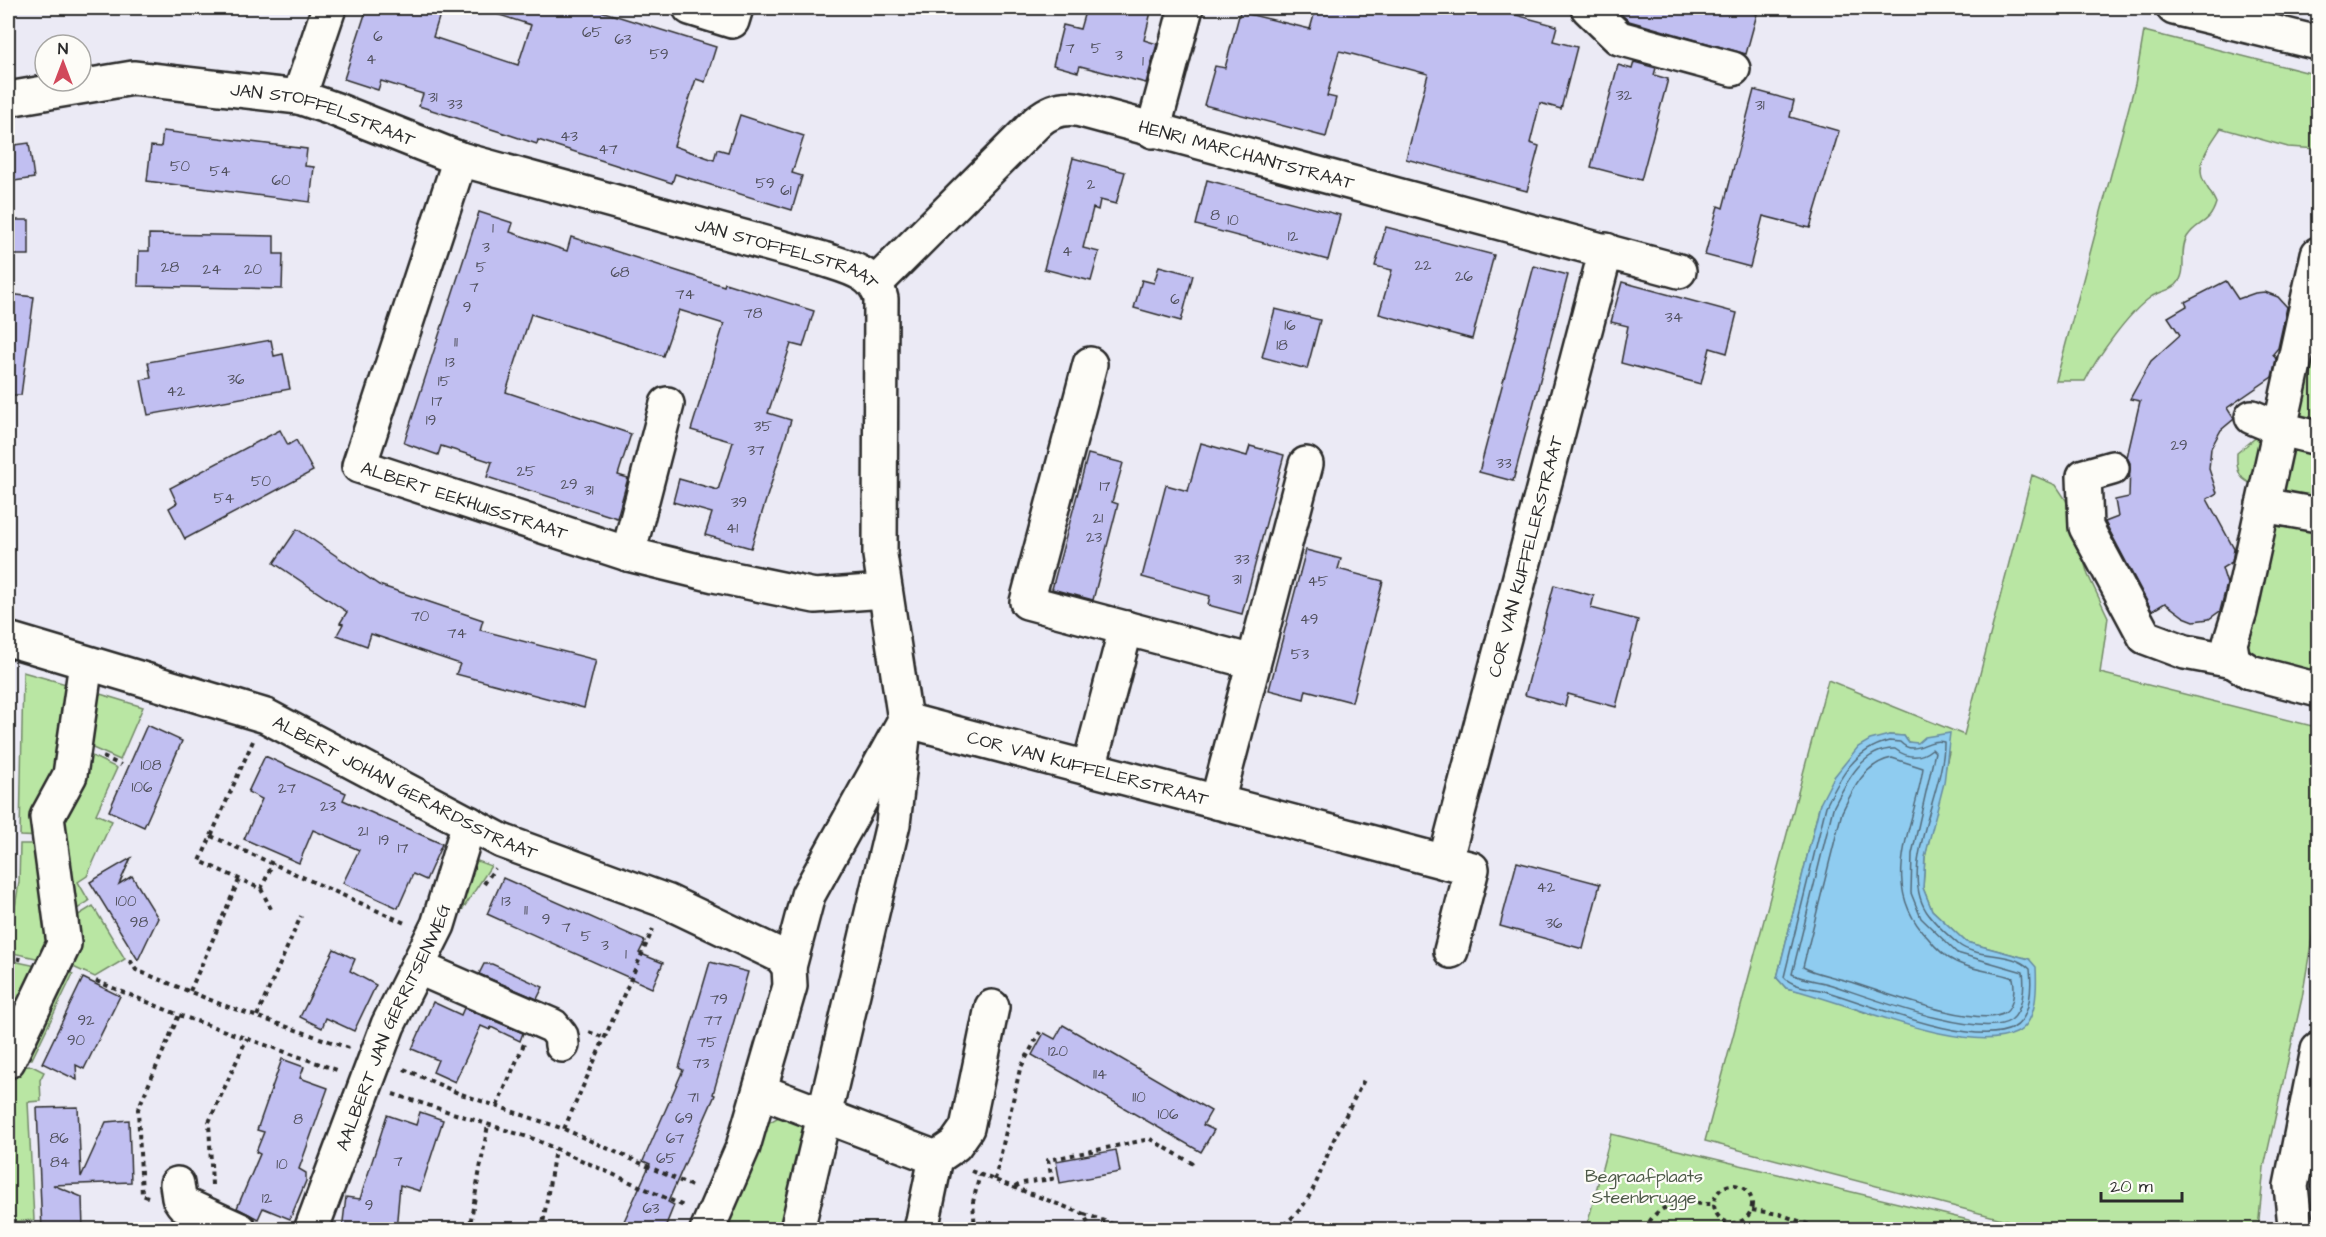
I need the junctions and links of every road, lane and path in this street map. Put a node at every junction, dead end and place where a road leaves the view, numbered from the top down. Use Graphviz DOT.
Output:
graph roads {
  1 [pos="329,8"];
  2 [pos="690,8"];
  3 [pos="736,8"];
  4 [pos="1186,8"];
  5 [pos="1588,8"];
  6 [pos="2174,8"];
  7 [pos="2319,43"];
  8 [pos="1733,69"];
  9 [pos="299,97"];
  10 [pos="8,99"];
  11 [pos="1153,131"];
  12 [pos="460,159"];
  13 [pos="1606,250"];
  14 [pos="2319,254"];
  15 [pos="1679,271"];
  16 [pos="874,284"];
  17 [pos="1090,364"];
  18 [pos="667,404"];
  19 [pos="2252,417"];
  20 [pos="2281,429"];
  21 [pos="2319,438"];
  22 [pos="1305,464"];
  23 [pos="2112,468"];
  24 [pos="2263,505"];
  25 [pos="2319,515"];
  26 [pos="2233,530"];
  27 [pos="627,554"];
  28 [pos="885,591"];
  29 [pos="1126,628"];
  30 [pos="8,639"];
  31 [pos="2233,661"];
  32 [pos="1253,662"];
  33 [pos="86,663"];
  34 [pos="2319,690"];
  35 [pos="266,716"];
  36 [pos="905,720"];
  37 [pos="1089,768"];
  38 [pos="8,772"];
  39 [pos="17,772"];
  40 [pos="1216,802"];
  41 [pos="469,823"];
  42 [pos="211,836"];
  43 [pos="1445,862"];
  44 [pos="273,863"];
  45 [pos="239,880"];
  46 [pos="261,889"];
  47 [pos="666,901"];
  48 [pos="271,909"];
  49 [pos="301,916"];
  50 [pos="433,936"];
  51 [pos="1451,951"];
  52 [pos="130,960"];
  53 [pos="417,967"];
  54 [pos="789,967"];
  55 [pos="190,991"];
  56 [pos="992,1006"];
  57 [pos="179,1016"];
  58 [pos="257,1016"];
  59 [pos="535,1019"];
  60 [pos="1040,1032"];
  61 [pos="247,1038"];
  62 [pos="562,1045"];
  63 [pos="2319,1050"];
  64 [pos="377,1057"];
  65 [pos="8,1061"];
  66 [pos="1365,1078"];
  67 [pos="760,1091"];
  68 [pos="497,1106"];
  69 [pos="823,1117"];
  70 [pos="488,1125"];
  71 [pos="564,1129"];
  72 [pos="555,1149"];
  73 [pos="936,1158"];
  74 [pos="1195,1165"];
  75 [pos="980,1174"];
  76 [pos="995,1180"];
  77 [pos="1015,1187"];
  78 [pos="179,1192"];
  79 [pos="721,1198"];
  80 [pos="1714,1204"];
  81 [pos="1752,1210"];
  82 [pos="1084,1214"];
  83 [pos="36,1223"];
  84 [pos="1728,1223"];
  85 [pos="227,1224"];
  86 [pos="8,1226"];
  87 [pos="311,1230"];
  88 [pos="469,1230"];
  89 [pos="542,1230"];
  90 [pos="707,1230"];
  91 [pos="797,1230"];
  92 [pos="921,1230"];
  93 [pos="975,1230"];
  94 [pos="1091,1230"];
  95 [pos="1130,1230"];
  96 [pos="1276,1230"];
  97 [pos="1646,1230"];
  98 [pos="1727,1230"];
  99 [pos="1824,1230"];
  100 [pos="2298,1230"];
  1 -- 9 [label="street"];
  2 -- 3 [label="street"];
  4 -- 11 [label="street"];
  5 -- 8 [label="street"];
  6 -- 7 [label="street"];
  9 -- 10 [label="street, JAN STOFFELSTRAAT"];
  9 -- 12 [label="street, JAN STOFFELSTRAAT"];
  11 -- 13 [label="street, HENRI MARCHANTSTRAAT"];
  11 -- 16 [label="street, HENRI MARCHANTSTRAAT"];
  12 -- 16 [label="street, JAN STOFFELSTRAAT"];
  12 -- 27 [label="street, ALBERT EEKHUISSTRAAT"];
  13 -- 15 [label="street, HENRI MARCHANTSTRAAT"];
  13 -- 43 [label="street, COR VAN KUFFELERSTRAAT"];
  14 -- 20 [label="street"];
  16 -- 28 [label="street, JAN STOFFELSTRAAT"];
  17 -- 29 [label="street"];
  18 -- 27 [label="street"];
  19 -- 20 [label="street"];
  20 -- 21 [label="street"];
  20 -- 24 [label="street"];
  22 -- 32 [label="street"];
  23 -- 31 [label="street"];
  24 -- 25 [label="street"];
  24 -- 26 [label="street"];
  24 -- 31 [label="street"];
  27 -- 28 [label="street, ALBERT EEKHUISSTRAAT"];
  28 -- 36 [label="street, JAN STOFFELSTRAAT"];
  29 -- 32 [label="street"];
  29 -- 37 [label="street"];
  30 -- 33 [label="street, ALBERT JOHAN GERARDSSTRAAT"];
  31 -- 34 [label="street"];
  32 -- 40 [label="street"];
  33 -- 35 [label="street, ALBERT JOHAN GERARDSSTRAAT"];
  33 -- 65 [label="street"];
  35 -- 41 [label="street, ALBERT JOHAN GERARDSSTRAAT"];
  35 -- 42 [label="path"];
  36 -- 37 [label="street, COR VAN KUFFELERSTRAAT"];
  36 -- 54 [label="street"];
  36 -- 69 [label="street, JAN STOFFELSTRAAT"];
  37 -- 40 [label="street, COR VAN KUFFELERSTRAAT"];
  38 -- 39 [label="path"];
  40 -- 43 [label="street, COR VAN KUFFELERSTRAAT"];
  41 -- 47 [label="street, ALBERT JOHAN GERARDSSTRAAT"];
  41 -- 50 [label="street, AALBERT JAN GERRITSENWEG"];
  42 -- 44 [label="path"];
  42 -- 45 [label="path"];
  43 -- 51 [label="street, COR VAN KUFFELERSTRAAT"];
  44 -- 46 [label="path"];
  44 -- 50 [label="path"];
  45 -- 46 [label="path"];
  45 -- 55 [label="path"];
  46 -- 48 [label="path"];
  47 -- 54 [label="street, ALBERT JOHAN GERARDSSTRAAT"];
  47 -- 71 [label="path"];
  49 -- 58 [label="path"];
  50 -- 53 [label="street, AALBERT JAN GERRITSENWEG"];
  52 -- 55 [label="path"];
  53 -- 59 [label="street"];
  53 -- 64 [label="street, AALBERT JAN GERRITSENWEG"];
  54 -- 67 [label="street"];
  55 -- 58 [label="path"];
  56 -- 73 [label="street"];
  57 -- 78 [label="path"];
  58 -- 64 [label="path"];
  59 -- 62 [label="street"];
  59 -- 68 [label="path"];
  60 -- 76 [label="path"];
  61 -- 85 [label="path"];
  63 -- 100 [label="street"];
  64 -- 68 [label="path"];
  64 -- 87 [label="street, AALBERT JAN GERRITSENWEG"];
  66 -- 96 [label="path"];
  67 -- 69 [label="street"];
  67 -- 79 [label="street"];
  68 -- 71 [label="path"];
  69 -- 73 [label="street"];
  69 -- 91 [label="street, JAN STOFFELSTRAAT"];
  70 -- 88 [label="path"];
  71 -- 79 [label="path"];
  72 -- 89 [label="path"];
  73 -- 75 [label="path"];
  73 -- 92 [label="street"];
  74 -- 77 [label="path"];
  75 -- 76 [label="path"];
  75 -- 93 [label="path"];
  76 -- 77 [label="path"];
  77 -- 82 [label="path"];
  78 -- 85 [label="street"];
  79 -- 90 [label="street"];
  80 -- 81 [label="path"];
  80 -- 84 [label="path"];
  80 -- 97 [label="path"];
  81 -- 84 [label="path"];
  81 -- 99 [label="path"];
  82 -- 94 [label="path"];
  82 -- 95 [label="path"];
  83 -- 86 [label="path"];
  84 -- 98 [label="path"];
}
